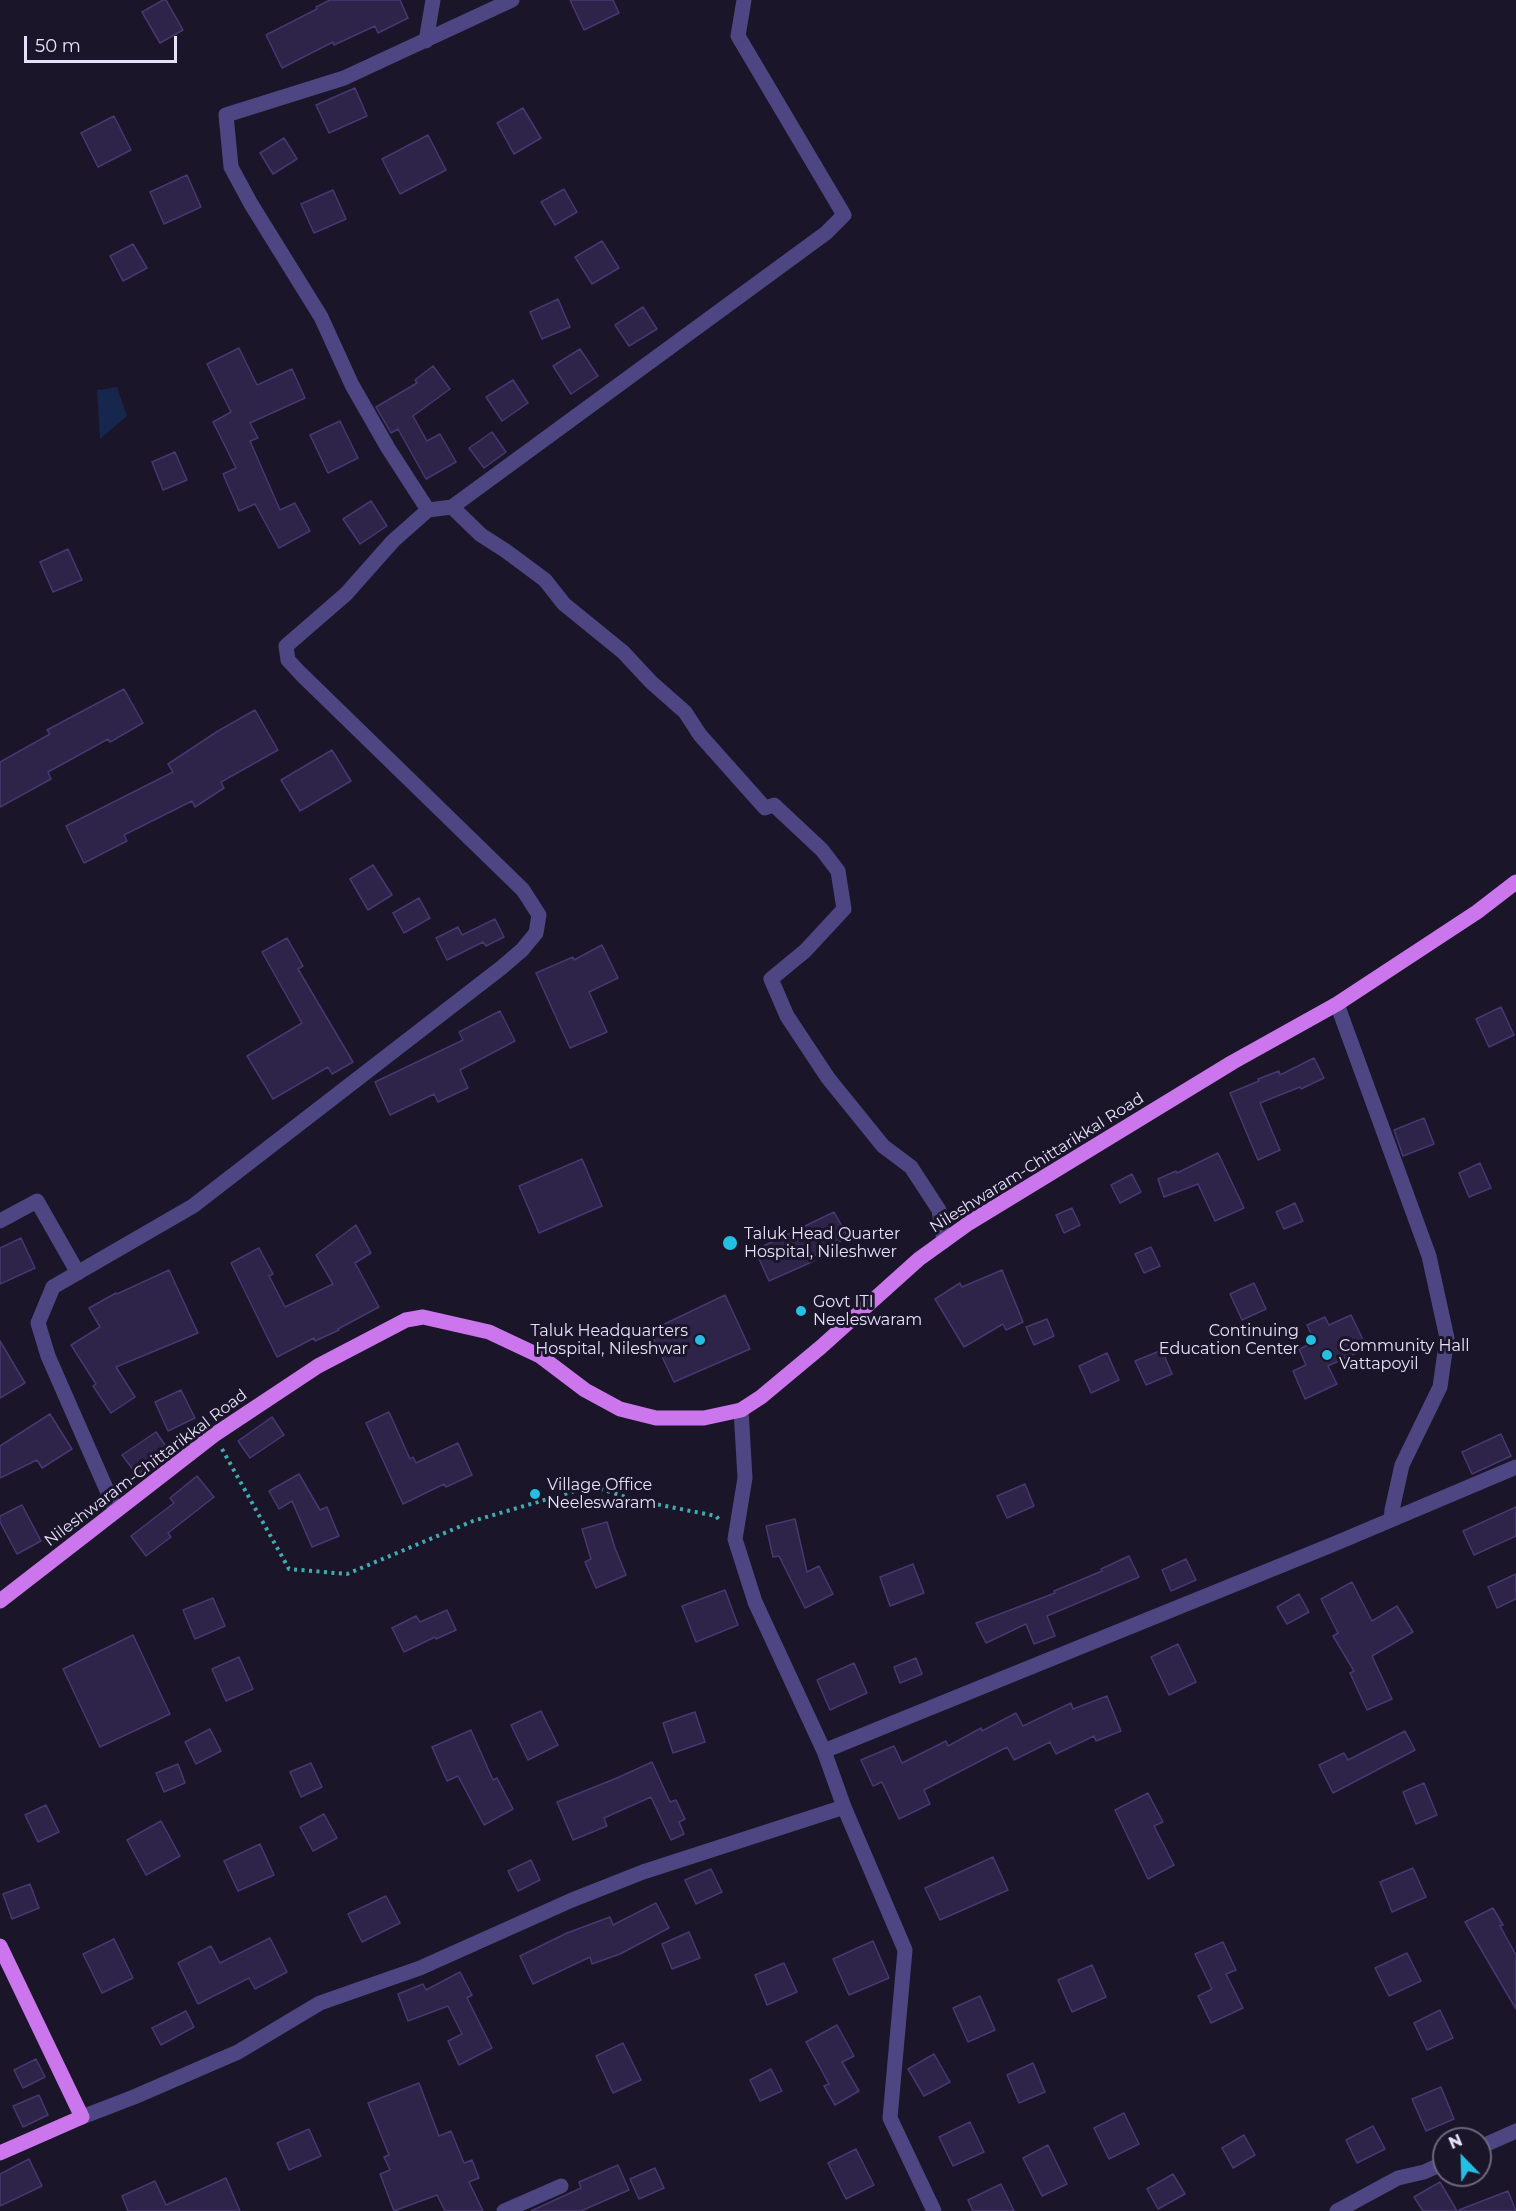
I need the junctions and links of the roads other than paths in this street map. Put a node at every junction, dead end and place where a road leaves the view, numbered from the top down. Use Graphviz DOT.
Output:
graph roads {
  1 [pos="433,0"];
  2 [pos="512,0"];
  3 [pos="744,0"];
  4 [pos="426,41"];
  5 [pos="452,507"];
  6 [pos="428,510"];
  7 [pos="1516,882"];
  8 [pos="1337,1004"];
  9 [pos="0,1221"];
  10 [pos="944,1241"];
  11 [pos="78,1273"];
  12 [pos="741,1410"];
  13 [pos="1516,1467"];
  14 [pos="117,1511"];
  15 [pos="1391,1520"];
  16 [pos="0,1601"];
  17 [pos="824,1751"];
  18 [pos="844,1807"];
  19 [pos="0,1946"];
  20 [pos="82,2117"];
  21 [pos="1516,2131"];
  22 [pos="1492,2142"];
  23 [pos="0,2153"];
  24 [pos="1432,2168"];
  25 [pos="561,2187"];
  26 [pos="504,2211"];
  27 [pos="934,2211"];
  28 [pos="1337,2211"];
  1 -- 4 [label="street"];
  2 -- 4 [label="street"];
  3 -- 5 [label="street"];
  4 -- 6 [label="street"];
  5 -- 6 [label="street"];
  5 -- 10 [label="street"];
  6 -- 11 [label="street"];
  7 -- 8 [label="main road, Nileshwaram-Chittarikkal Road"];
  8 -- 10 [label="main road, Nileshwaram-Chittarikkal Road"];
  8 -- 15 [label="street"];
  9 -- 11 [label="street"];
  10 -- 12 [label="main road, Nileshwaram-Chittarikkal Road"];
  11 -- 14 [label="street"];
  12 -- 14 [label="main road, Nileshwaram-Chittarikkal Road"];
  12 -- 17 [label="street"];
  13 -- 15 [label="street"];
  14 -- 16 [label="main road, Nileshwaram-Chittarikkal Road"];
  15 -- 17 [label="street"];
  17 -- 18 [label="street"];
  18 -- 20 [label="street"];
  18 -- 27 [label="street"];
  19 -- 20 [label="main road"];
  20 -- 23 [label="main road"];
  21 -- 22 [label="street"];
  24 -- 28 [label="street"];
  25 -- 26 [label="street"];
}
